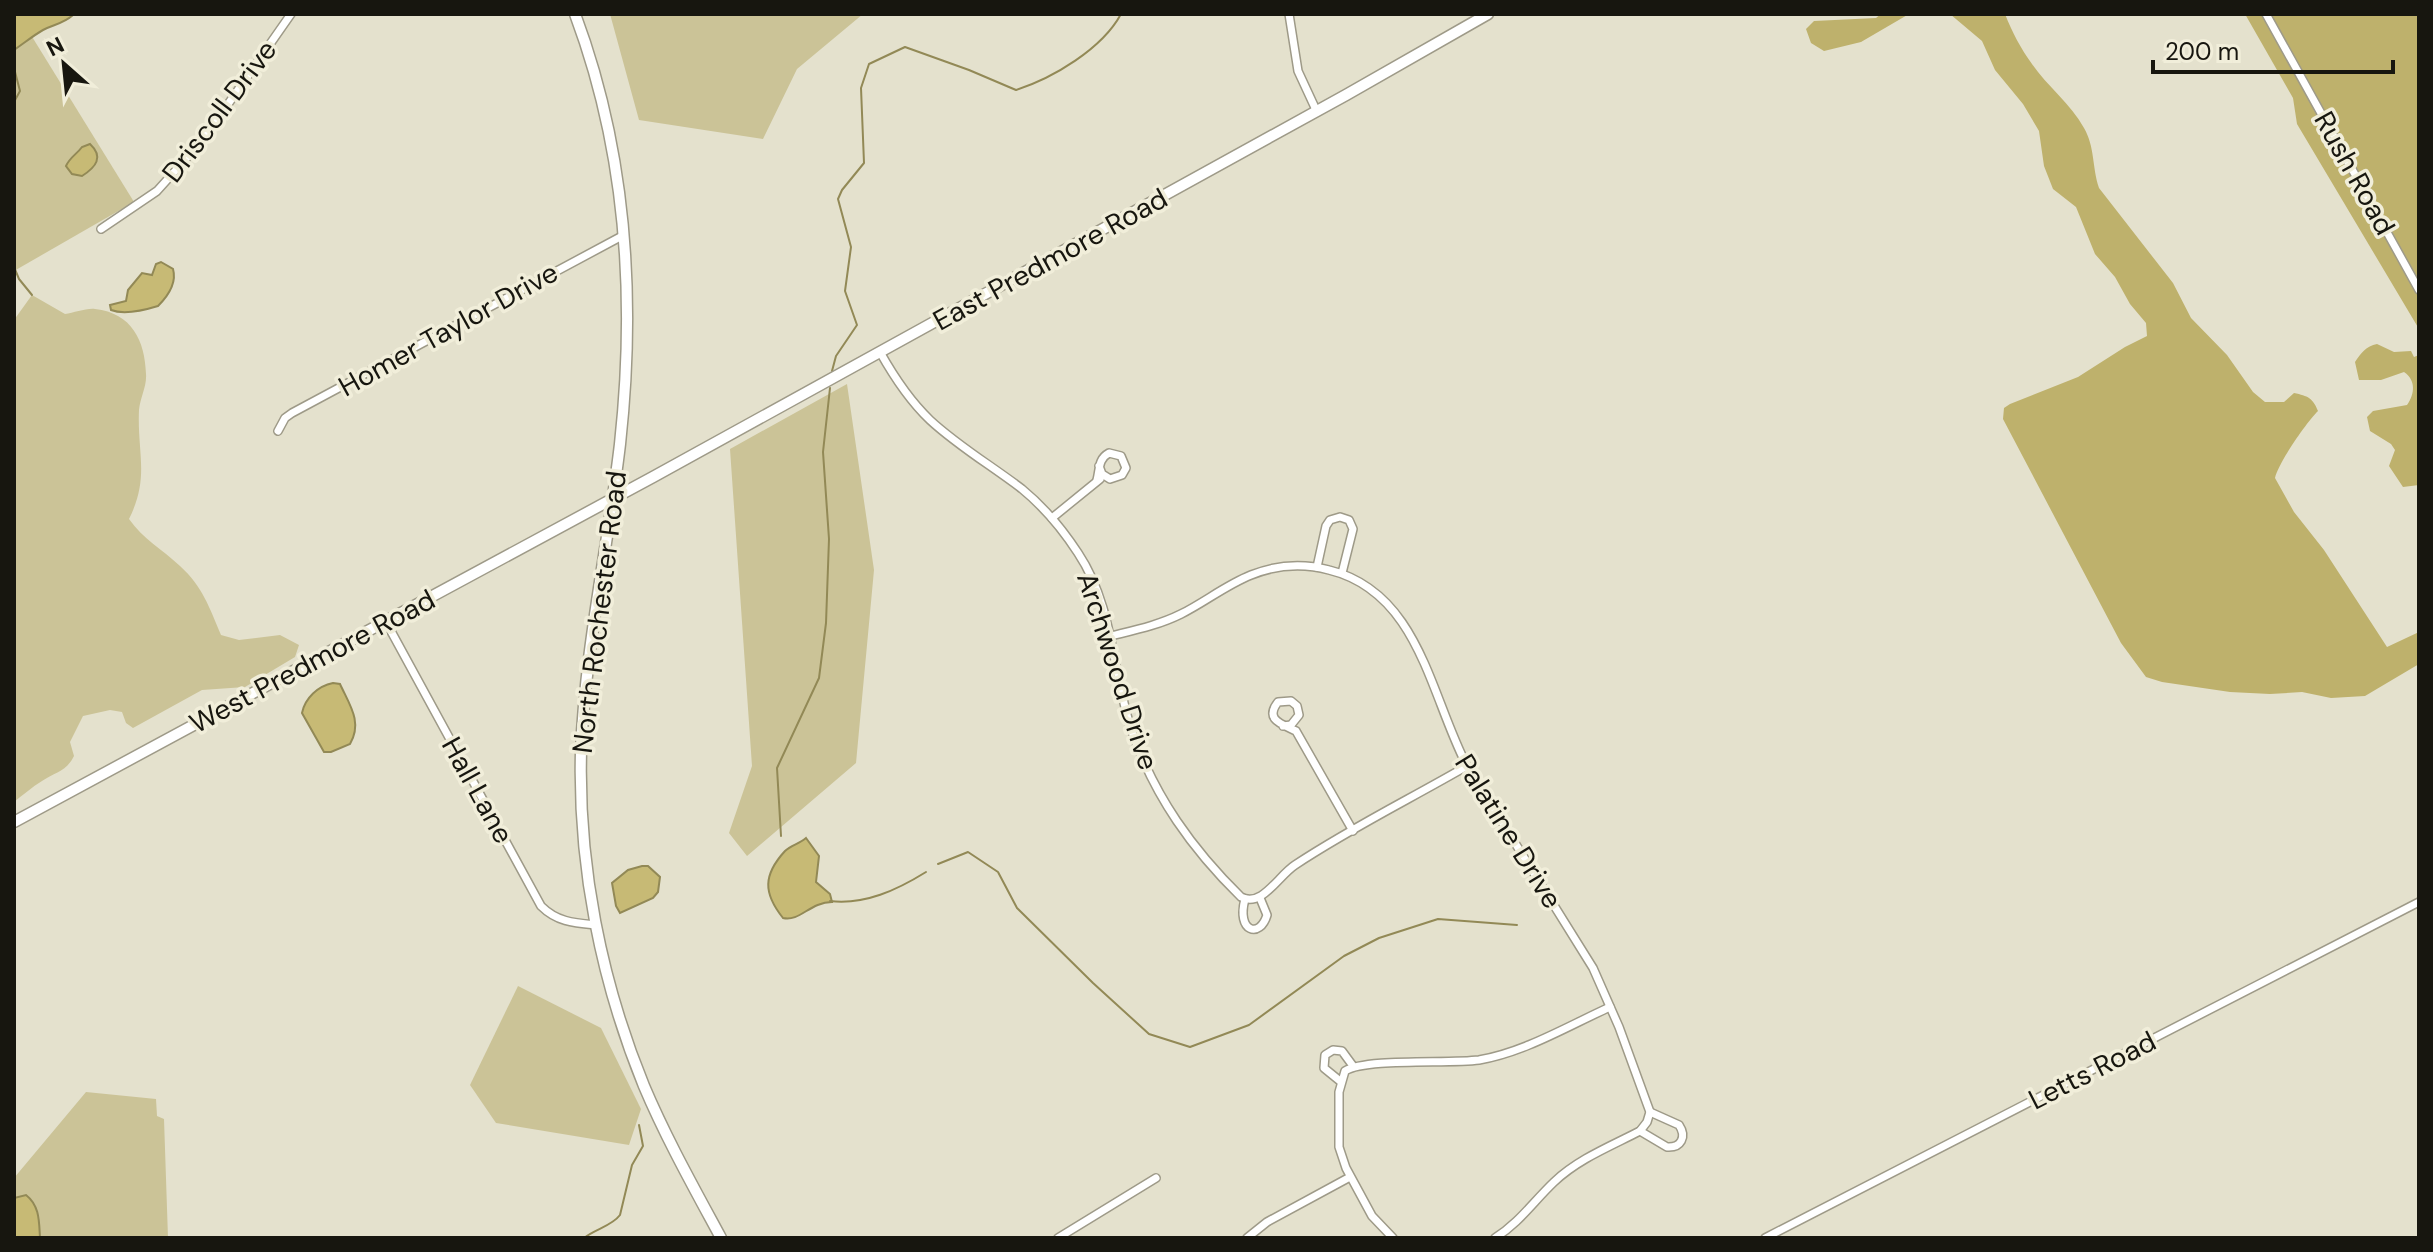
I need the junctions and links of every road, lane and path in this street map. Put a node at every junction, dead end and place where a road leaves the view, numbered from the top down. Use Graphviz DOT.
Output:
graph roads {
  1 [pos="291,14"];
  2 [pos="575,14"];
  3 [pos="1289,14"];
  4 [pos="1488,14"];
  5 [pos="2266,14"];
  6 [pos="1317,112"];
  7 [pos="101,229"];
  8 [pos="624,235"];
  9 [pos="2419,290"];
  10 [pos="880,352"];
  11 [pos="278,431"];
  12 [pos="1099,466"];
  13 [pos="1110,479"];
  14 [pos="1097,480"];
  15 [pos="611,500"];
  16 [pos="1052,518"];
  17 [pos="1317,567"];
  18 [pos="1342,573"];
  19 [pos="386,622"];
  20 [pos="1111,636"];
  21 [pos="1297,719"];
  22 [pos="1283,726"];
  23 [pos="1296,731"];
  24 [pos="1467,766"];
  25 [pos="14,822"];
  26 [pos="1353,831"];
  27 [pos="1260,898"];
  28 [pos="1245,899"];
  29 [pos="2419,902"];
  30 [pos="596,925"];
  31 [pos="1610,1007"];
  32 [pos="1353,1066"];
  33 [pos="1340,1081"];
  34 [pos="1650,1112"];
  35 [pos="1640,1131"];
  36 [pos="1350,1177"];
  37 [pos="1156,1178"];
  38 [pos="721,1238"];
  39 [pos="1058,1238"];
  40 [pos="1247,1238"];
  41 [pos="1393,1238"];
  42 [pos="1495,1238"];
  43 [pos="1765,1238"];
  1 -- 7 [label="street, Driscoll Drive"];
  2 -- 8 [label="street, North Rochester Road"];
  3 -- 6 [label="street"];
  4 -- 6 [label="street, East Predmore Road"];
  5 -- 9 [label="street, Rush Road"];
  6 -- 10 [label="street, East Predmore Road"];
  8 -- 11 [label="street, Homer Taylor Drive"];
  8 -- 15 [label="street, North Rochester Road"];
  10 -- 15 [label="street, East Predmore Road"];
  10 -- 16 [label="street, Archwood Drive"];
  12 -- 13 [label="street"];
  12 -- 13 [label="street"];
  12 -- 14 [label="street"];
  13 -- 14 [label="street"];
  14 -- 16 [label="street"];
  15 -- 19 [label="street, West Predmore Road"];
  15 -- 30 [label="street, North Rochester Road"];
  16 -- 20 [label="street, Archwood Drive"];
  17 -- 18 [label="street, Palatine Drive"];
  17 -- 18 [label="street"];
  17 -- 20 [label="street, Palatine Drive"];
  18 -- 24 [label="street, Palatine Drive"];
  19 -- 25 [label="street, West Predmore Road"];
  19 -- 30 [label="street, Hall Lane"];
  20 -- 28 [label="street, Archwood Drive"];
  21 -- 22 [label="street"];
  21 -- 22 [label="street"];
  21 -- 23 [label="street"];
  22 -- 23 [label="street"];
  23 -- 26 [label="street"];
  24 -- 26 [label="street"];
  24 -- 31 [label="street, Palatine Drive"];
  26 -- 27 [label="street"];
  27 -- 28 [label="street"];
  27 -- 28 [label="street, Archwood Drive"];
  29 -- 43 [label="street, Letts Road"];
  30 -- 38 [label="street, North Rochester Road"];
  31 -- 32 [label="street"];
  31 -- 34 [label="street, Palatine Drive"];
  32 -- 33 [label="street"];
  32 -- 33 [label="street"];
  33 -- 36 [label="street"];
  34 -- 35 [label="street"];
  34 -- 35 [label="street"];
  35 -- 42 [label="street"];
  36 -- 40 [label="street"];
  36 -- 41 [label="street"];
  37 -- 39 [label="street"];
}
